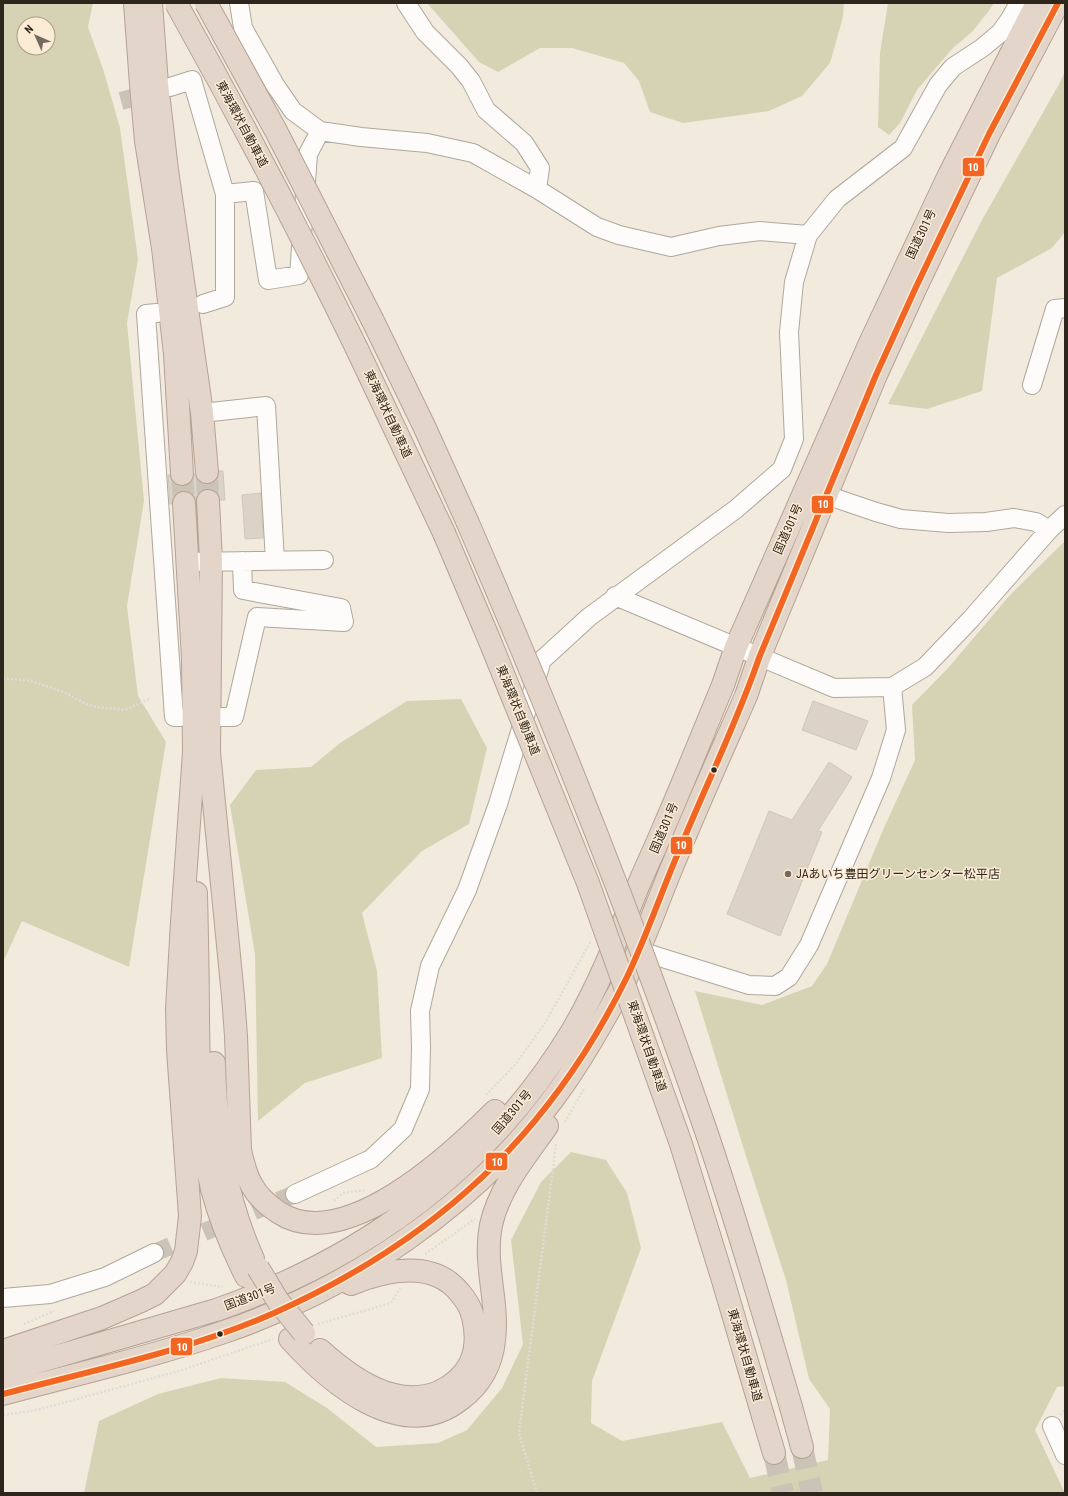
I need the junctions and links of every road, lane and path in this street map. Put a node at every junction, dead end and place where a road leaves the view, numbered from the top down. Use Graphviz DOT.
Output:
graph roads {
  1 [pos="135,3"];
  2 [pos="151,3"];
  3 [pos="164,3"];
  4 [pos="176,3"];
  5 [pos="206,3"];
  6 [pos="239,3"];
  7 [pos="406,3"];
  8 [pos="1019,3"];
  9 [pos="1037,3"];
  10 [pos="1058,3"];
  11 [pos="982,48"];
  12 [pos="1006,64"];
  13 [pos="170,87"];
  14 [pos="320,131"];
  15 [pos="252,142"];
  16 [pos="537,189"];
  17 [pos="225,194"];
  18 [pos="808,235"];
  19 [pos="203,304"];
  20 [pos="1065,308"];
  21 [pos="156,313"];
  22 [pos="1032,385"];
  23 [pos="202,413"];
  24 [pos="207,472"];
  25 [pos="182,474"];
  26 [pos="826,495"];
  27 [pos="208,501"];
  28 [pos="184,502"];
  29 [pos="1065,515"];
  30 [pos="1049,530"];
  31 [pos="324,560"];
  32 [pos="211,561"];
  33 [pos="242,561"];
  34 [pos="275,561"];
  35 [pos="187,562"];
  36 [pos="615,596"];
  37 [pos="736,647"];
  38 [pos="759,658"];
  39 [pos="3,678"];
  40 [pos="892,687"];
  41 [pos="151,698"];
  42 [pos="181,717"];
  43 [pos="222,718"];
  44 [pos="202,752"];
  45 [pos="642,878"];
  46 [pos="596,940"];
  47 [pos="638,950"];
  48 [pos="620,989"];
  49 [pos="483,1097"];
  50 [pos="557,1141"];
  51 [pos="364,1190"];
  52 [pos="296,1194"];
  53 [pos="331,1204"];
  54 [pos="478,1218"];
  55 [pos="154,1253"];
  56 [pos="421,1257"];
  57 [pos="402,1285"];
  58 [pos="3,1298"];
  59 [pos="296,1334"];
  60 [pos="3,1351"];
  61 [pos="158,1353"];
  62 [pos="3,1372"];
  63 [pos="3,1394"];
  64 [pos="3,1415"];
  65 [pos="1052,1426"];
  66 [pos="802,1447"];
  67 [pos="774,1453"];
  68 [pos="1065,1454"];
  69 [pos="537,1493"];
  1 -- 25 [label="highway"];
  2 -- 23 [label="highway"];
  3 -- 15 [label="highway, bridge"];
  4 -- 15 [label="highway, 東海環状自動車道, bridge"];
  5 -- 66 [label="highway, bridge"];
  6 -- 14 [label="street"];
  7 -- 16 [label="street"];
  8 -- 11 [label="street"];
  9 -- 12 [label="highway, 国道301号"];
  10 -- 26 [label="highway, 国道301号"];
  11 -- 12 [label="street"];
  11 -- 18 [label="street"];
  12 -- 37 [label="highway, 国道301号"];
  13 -- 17 [label="street"];
  14 -- 16 [label="street"];
  14 -- 17 [label="street"];
  15 -- 67 [label="highway, 東海環状自動車道, bridge"];
  16 -- 18 [label="street"];
  17 -- 19 [label="street"];
  18 -- 36 [label="street"];
  20 -- 22 [label="street"];
  21 -- 42 [label="street"];
  23 -- 24 [label="highway"];
  23 -- 34 [label="street"];
  26 -- 30 [label="street"];
  26 -- 38 [label="highway, 国道301号"];
  27 -- 32 [label="highway"];
  28 -- 35 [label="highway"];
  29 -- 30 [label="street"];
  30 -- 40 [label="street"];
  31 -- 34 [label="street"];
  32 -- 33 [label="street"];
  32 -- 35 [label="street"];
  32 -- 44 [label="highway"];
  33 -- 34 [label="street"];
  33 -- 43 [label="street"];
  35 -- 44 [label="highway"];
  36 -- 37 [label="street"];
  36 -- 52 [label="street"];
  37 -- 38 [label="street"];
  37 -- 45 [label="highway, 国道301号"];
  38 -- 40 [label="street"];
  38 -- 47 [label="highway, 国道301号"];
  39 -- 41 [label="path"];
  40 -- 47 [label="street"];
  44 -- 45 [label="highway"];
  44 -- 59 [label="highway, bridge"];
  44 -- 60 [label="highway"];
  45 -- 62 [label="highway, 国道301号"];
  46 -- 49 [label="path"];
  47 -- 48 [label="highway, 国道301号"];
  48 -- 59 [label="highway"];
  48 -- 61 [label="highway, 国道301号"];
  50 -- 69 [label="path"];
  51 -- 53 [label="path"];
  54 -- 56 [label="path"];
  55 -- 58 [label="street"];
  57 -- 59 [label="path"];
  59 -- 61 [label="highway"];
  59 -- 64 [label="path"];
  61 -- 63 [label="highway, 国道301号"];
  65 -- 68 [label="street"];
}
